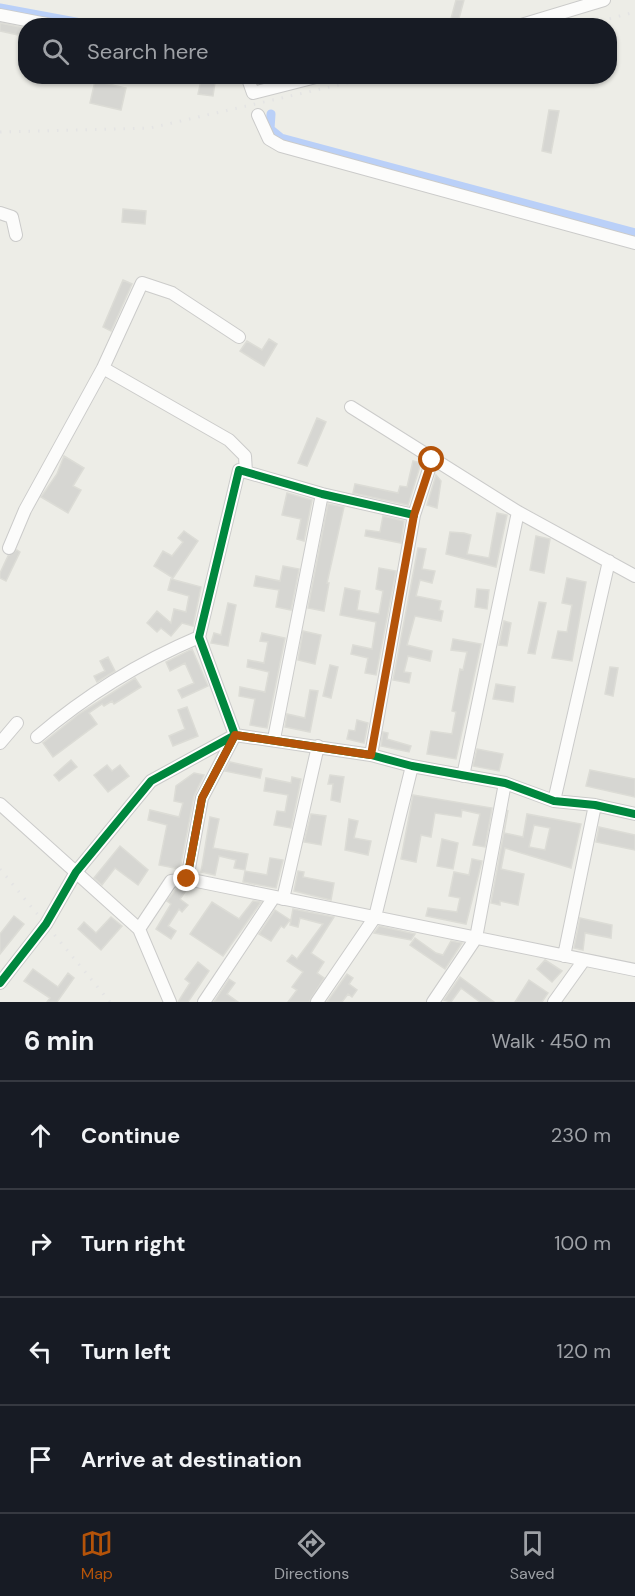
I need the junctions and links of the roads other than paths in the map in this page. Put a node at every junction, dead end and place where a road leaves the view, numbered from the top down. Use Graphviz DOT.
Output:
graph roads {
  1 [pos="604,0"];
  2 [pos="0,15"];
  3 [pos="18,18"];
  4 [pos="544,18"];
  5 [pos="250,84"];
  6 [pos="288,84"];
  7 [pos="258,115"];
  8 [pos="0,213"];
  9 [pos="16,236"];
  10 [pos="635,243"];
  11 [pos="239,337"];
  12 [pos="103,368"];
  13 [pos="351,408"];
  14 [pos="432,460"];
  15 [pos="246,472"];
  16 [pos="322,494"];
  17 [pos="518,512"];
  18 [pos="414,515"];
  19 [pos="9,548"];
  20 [pos="609,561"];
  21 [pos="635,576"];
  22 [pos="199,638"];
  23 [pos="17,723"];
  24 [pos="235,735"];
  25 [pos="37,737"];
  26 [pos="274,739"];
  27 [pos="0,743"];
  28 [pos="318,746"];
  29 [pos="371,755"];
  30 [pos="412,766"];
  31 [pos="463,776"];
  32 [pos="505,783"];
  33 [pos="554,801"];
  34 [pos="0,804"];
  35 [pos="596,805"];
  36 [pos="635,814"];
  37 [pos="76,872"];
  38 [pos="187,879"];
  39 [pos="278,898"];
  40 [pos="375,917"];
  41 [pos="139,929"];
  42 [pos="476,938"];
  43 [pos="564,956"];
  44 [pos="584,960"];
  45 [pos="635,970"];
  46 [pos="0,983"];
  47 [pos="170,1002"];
  48 [pos="204,1002"];
  49 [pos="317,1002"];
  50 [pos="433,1002"];
  51 [pos="554,1002"];
  1 -- 4 [label="street"];
  2 -- 3 [label="street"];
  5 -- 6 [label="street"];
  7 -- 10 [label="street"];
  8 -- 9 [label="street"];
  11 -- 12 [label="street"];
  12 -- 15 [label="street"];
  12 -- 19 [label="street"];
  13 -- 14 [label="street"];
  14 -- 17 [label="street"];
  14 -- 18 [label="street"];
  15 -- 16 [label="street"];
  15 -- 22 [label="street"];
  16 -- 18 [label="street"];
  16 -- 26 [label="street"];
  17 -- 20 [label="street"];
  17 -- 31 [label="street"];
  18 -- 29 [label="street"];
  20 -- 21 [label="street"];
  20 -- 33 [label="street"];
  22 -- 24 [label="street"];
  22 -- 25 [label="street"];
  23 -- 27 [label="street"];
  24 -- 26 [label="street"];
  24 -- 37 [label="street"];
  24 -- 38 [label="street"];
  26 -- 28 [label="street"];
  28 -- 29 [label="street"];
  28 -- 39 [label="street"];
  29 -- 30 [label="street"];
  30 -- 31 [label="street"];
  30 -- 40 [label="street"];
  31 -- 32 [label="street"];
  32 -- 33 [label="street"];
  32 -- 42 [label="street"];
  33 -- 35 [label="street"];
  34 -- 37 [label="street"];
  35 -- 36 [label="street"];
  35 -- 43 [label="street"];
  37 -- 41 [label="street"];
  37 -- 46 [label="street"];
  38 -- 39 [label="street"];
  38 -- 41 [label="street"];
  39 -- 40 [label="street"];
  39 -- 48 [label="street"];
  40 -- 42 [label="street"];
  40 -- 49 [label="street"];
  41 -- 47 [label="street"];
  42 -- 43 [label="street"];
  42 -- 50 [label="street"];
  43 -- 44 [label="street"];
  44 -- 45 [label="street"];
  44 -- 51 [label="street"];
}
